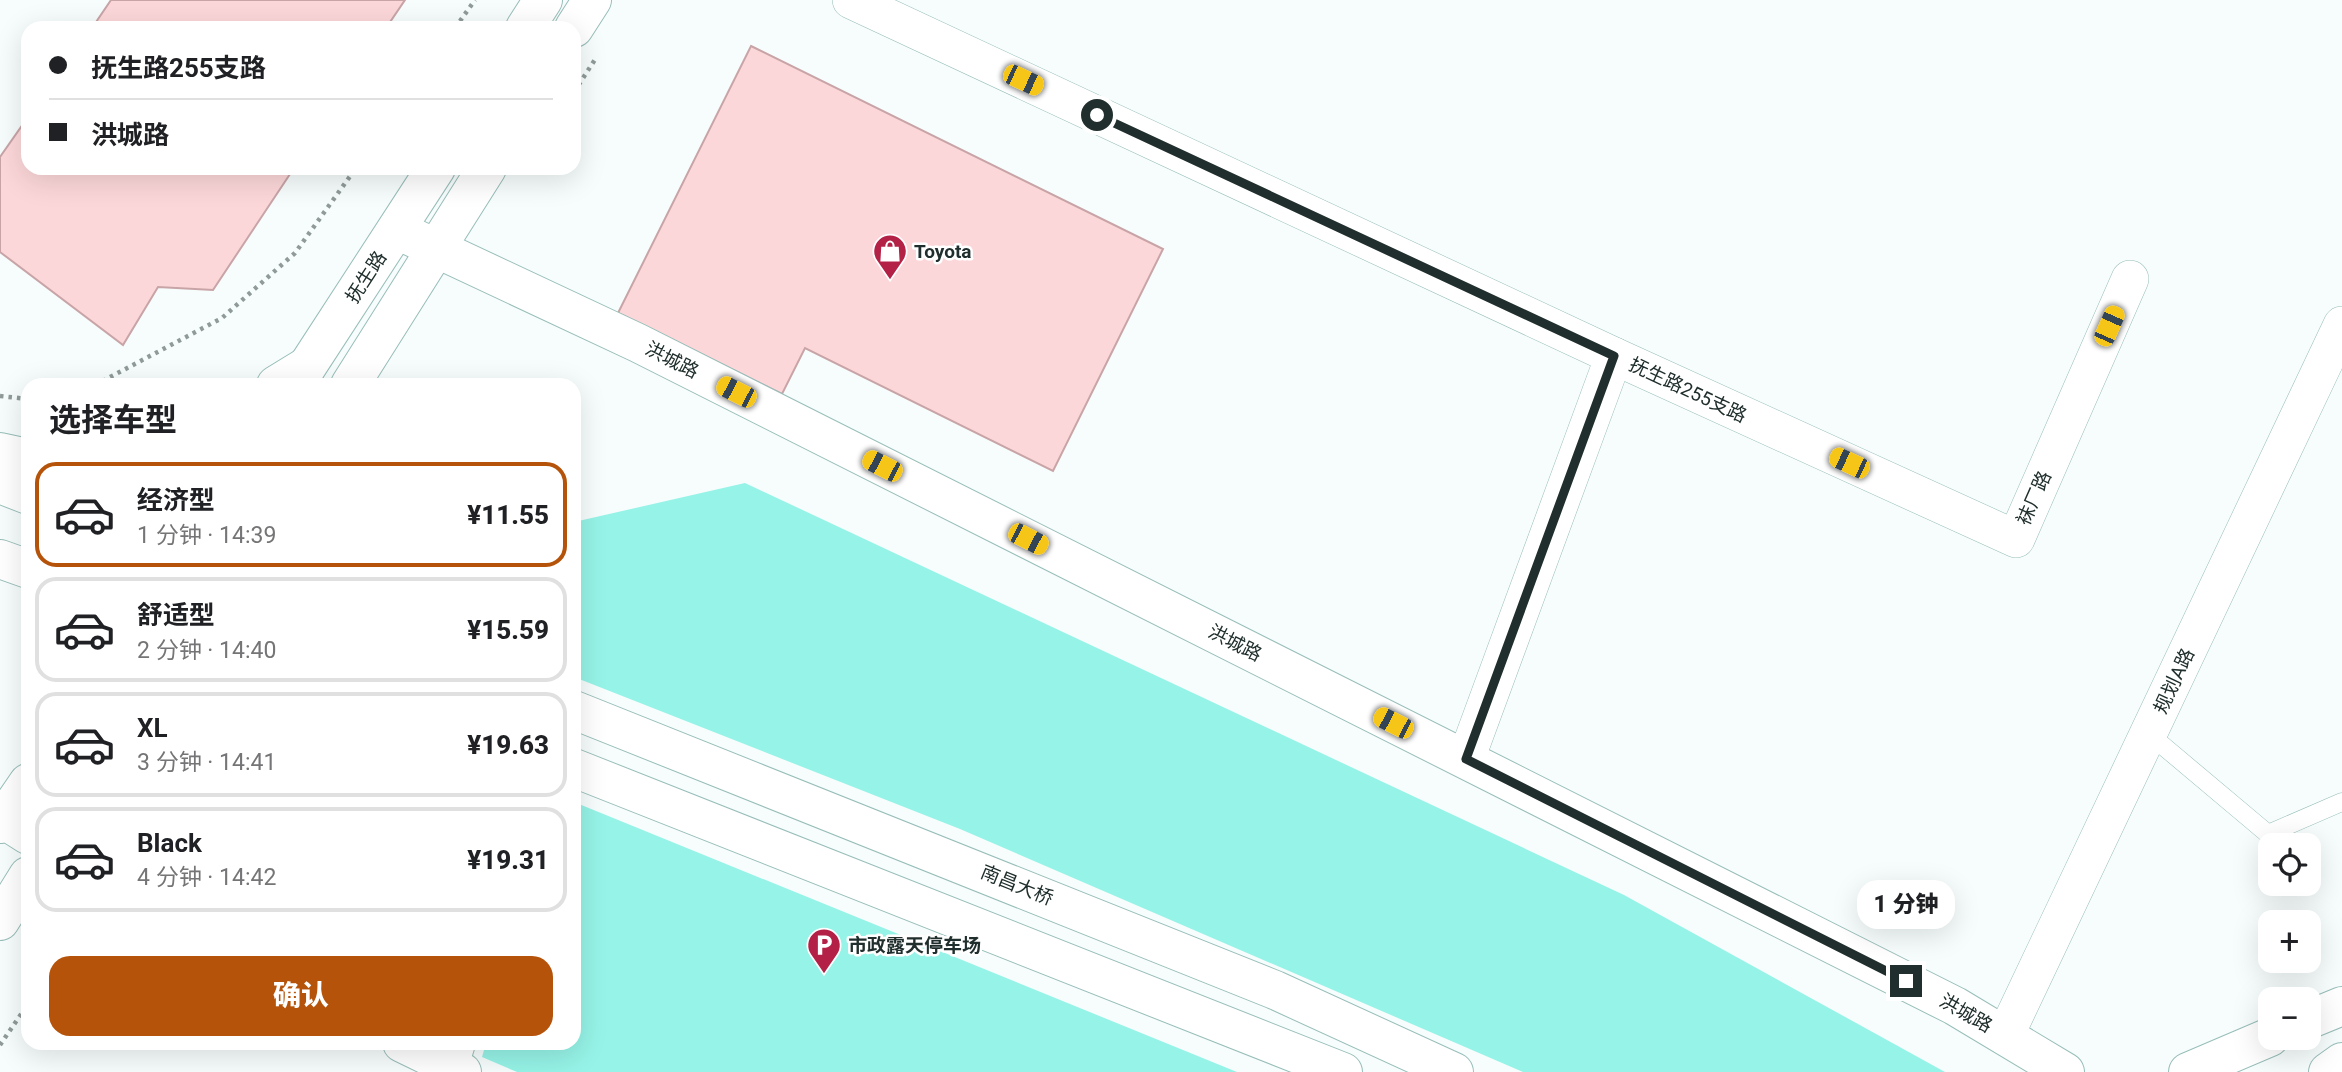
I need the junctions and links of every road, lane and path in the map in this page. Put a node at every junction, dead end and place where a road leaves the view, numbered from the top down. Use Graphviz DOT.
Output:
graph roads {
  1 [pos="475,0"];
  2 [pos="543,0"];
  3 [pos="592,0"];
  4 [pos="851,0"];
  5 [pos="460,21"];
  6 [pos="530,21"];
  7 [pos="578,21"];
  8 [pos="351,175"];
  9 [pos="432,175"];
  10 [pos="483,175"];
  11 [pos="397,230"];
  12 [pos="437,248"];
  13 [pos="2130,279"];
  14 [pos="2342,325"];
  15 [pos="1614,356"];
  16 [pos="107,378"];
  17 [pos="294,378"];
  18 [pos="354,378"];
  19 [pos="0,396"];
  20 [pos="21,398"];
  21 [pos="1801,442"];
  22 [pos="0,452"];
  23 [pos="21,456"];
  24 [pos="0,484"];
  25 [pos="21,492"];
  26 [pos="0,559"];
  27 [pos="21,566"];
  28 [pos="581,713"];
  29 [pos="2148,734"];
  30 [pos="1466,759"];
  31 [pos="581,771"];
  32 [pos="21,800"];
  33 [pos="2342,802"];
  34 [pos="10,826"];
  35 [pos="21,887"];
  36 [pos="0,921"];
  37 [pos="2342,1006"];
  38 [pos="21,1014"];
  39 [pos="2321,1015"];
  40 [pos="2006,1036"];
  41 [pos="2258,1042"];
  42 [pos="0,1045"];
  43 [pos="420,1050"];
  44 [pos="2342,1062"];
  45 [pos="453,1063"];
  46 [pos="1343,1072"];
  47 [pos="1454,1072"];
  48 [pos="2065,1072"];
  49 [pos="2188,1072"];
  50 [pos="2328,1072"];
  1 -- 5 [label="path"];
  2 -- 6 [label="main road"];
  3 -- 7 [label="main road"];
  4 -- 15 [label="street, 抚生路255支路"];
  8 -- 16 [label="path"];
  9 -- 11 [label="main road, 抚生路"];
  10 -- 12 [label="main road"];
  11 -- 12 [label="main road, 洪城路"];
  11 -- 17 [label="main road, 抚生路"];
  12 -- 18 [label="main road"];
  12 -- 30 [label="main road, 洪城路"];
  13 -- 21 [label="street, 袜厂路"];
  14 -- 29 [label="street, 规划A路"];
  15 -- 21 [label="street, 抚生路255支路"];
  15 -- 30 [label="street"];
  19 -- 20 [label="path"];
  22 -- 23 [label="main road"];
  24 -- 25 [label="main road"];
  26 -- 27 [label="main road"];
  28 -- 47 [label="main road, 南昌大桥"];
  29 -- 33 [label="lane"];
  29 -- 40 [label="street, 规划A路"];
  30 -- 40 [label="main road, 洪城路"];
  31 -- 46 [label="main road"];
  32 -- 34 [label="main road"];
  35 -- 36 [label="main road"];
  37 -- 39 [label="main road"];
  38 -- 42 [label="path"];
  40 -- 48 [label="main road, 洪城路"];
  41 -- 49 [label="main road"];
  43 -- 45 [label="main road"];
  44 -- 50 [label="main road"];
}
